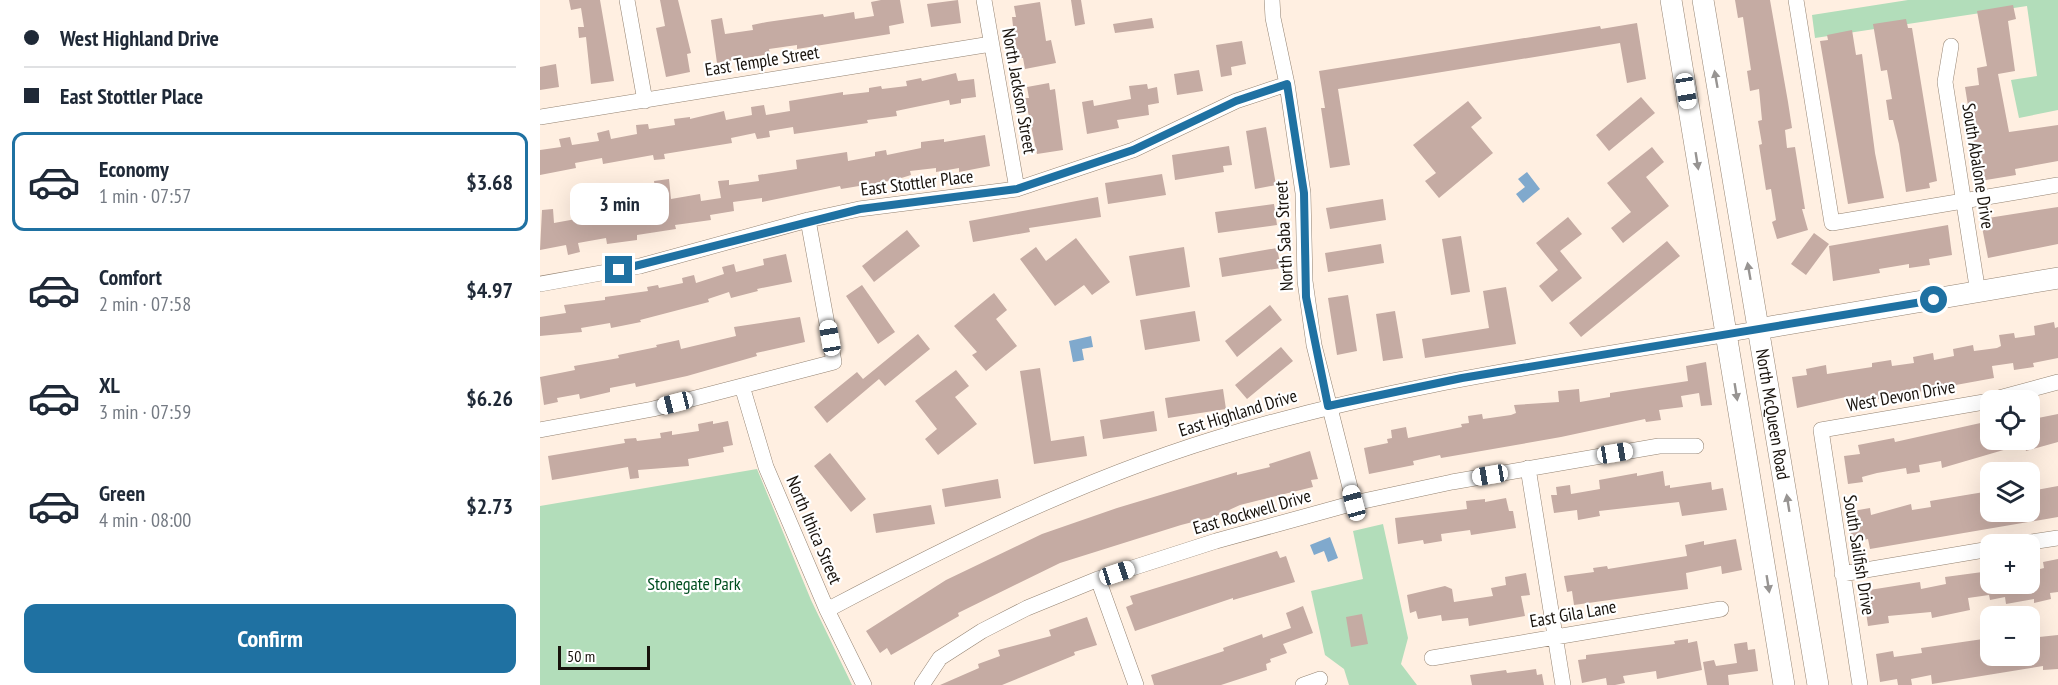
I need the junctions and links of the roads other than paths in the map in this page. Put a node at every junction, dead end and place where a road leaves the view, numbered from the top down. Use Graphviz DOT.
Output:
graph roads {
  1 [pos="627,0"];
  2 [pos="984,0"];
  3 [pos="1272,0"];
  4 [pos="1671,0"];
  5 [pos="1703,0"];
  6 [pos="1796,0"];
  7 [pos="991,44"];
  8 [pos="1951,46"];
  9 [pos="1287,84"];
  10 [pos="645,101"];
  11 [pos="540,117"];
  12 [pos="2058,184"];
  13 [pos="1017,189"];
  14 [pos="1964,201"];
  15 [pos="808,220"];
  16 [pos="2058,278"];
  17 [pos="540,284"];
  18 [pos="1978,293"];
  19 [pos="1758,329"];
  20 [pos="1726,334"];
  21 [pos="2058,382"];
  22 [pos="742,386"];
  23 [pos="1328,406"];
  24 [pos="540,430"];
  25 [pos="1821,430"];
  26 [pos="1695,446"];
  27 [pos="1528,468"];
  28 [pos="1354,503"];
  29 [pos="2058,538"];
  30 [pos="2040,541"];
  31 [pos="1980,551"];
  32 [pos="1842,574"];
  33 [pos="1098,579"];
  34 [pos="1721,609"];
  35 [pos="827,610"];
  36 [pos="1555,637"];
  37 [pos="1432,658"];
  38 [pos="1320,679"];
  39 [pos="864,685"];
  40 [pos="922,685"];
  41 [pos="1136,685"];
  42 [pos="1302,685"];
  43 [pos="1563,685"];
  44 [pos="1784,685"];
  45 [pos="1818,685"];
  46 [pos="1860,685"];
  1 -- 10 [label="street"];
  2 -- 7 [label="street, North Jackson Street"];
  3 -- 9 [label="street, North Saba Street"];
  4 -- 20 [label="main road, North McQueen Road, one-way"];
  19 -- 5 [label="main road, North McQueen Road, one-way"];
  6 -- 14 [label="street"];
  7 -- 10 [label="street, East Temple Street"];
  7 -- 13 [label="street, North Jackson Street"];
  8 -- 14 [label="street, South Abalone Drive"];
  9 -- 13 [label="street, East Stottler Place"];
  9 -- 23 [label="street, North Saba Street"];
  10 -- 11 [label="street, East Temple Street"];
  12 -- 14 [label="street"];
  13 -- 15 [label="street, East Stottler Place"];
  14 -- 18 [label="street, South Abalone Drive"];
  15 -- 17 [label="street, East Stottler Place"];
  15 -- 22 [label="street"];
  16 -- 18 [label="main road"];
  18 -- 19 [label="main road"];
  19 -- 20 [label="street, East Highland Drive"];
  45 -- 19 [label="main road, North McQueen Road, one-way"];
  20 -- 23 [label="street, East Highland Drive"];
  20 -- 44 [label="main road, North McQueen Road, one-way"];
  21 -- 25 [label="street, West Devon Drive"];
  22 -- 24 [label="street"];
  22 -- 35 [label="street, North Ithica Street"];
  23 -- 28 [label="street, North Saba Street"];
  23 -- 35 [label="street, East Highland Drive"];
  25 -- 32 [label="street, South Sailfish Drive"];
  26 -- 27 [label="street, East Rockwell Drive"];
  27 -- 28 [label="street, East Rockwell Drive"];
  27 -- 36 [label="street"];
  28 -- 33 [label="street, East Rockwell Drive"];
  29 -- 30 [label="street"];
  31 -- 32 [label="street"];
  32 -- 46 [label="street, South Sailfish Drive"];
  33 -- 40 [label="street, East Rockwell Drive"];
  33 -- 41 [label="street"];
  34 -- 36 [label="street, East Gila Lane"];
  35 -- 39 [label="street, North Ithica Street"];
  36 -- 37 [label="street, East Gila Lane"];
  36 -- 43 [label="street"];
  38 -- 42 [label="street"];
}
